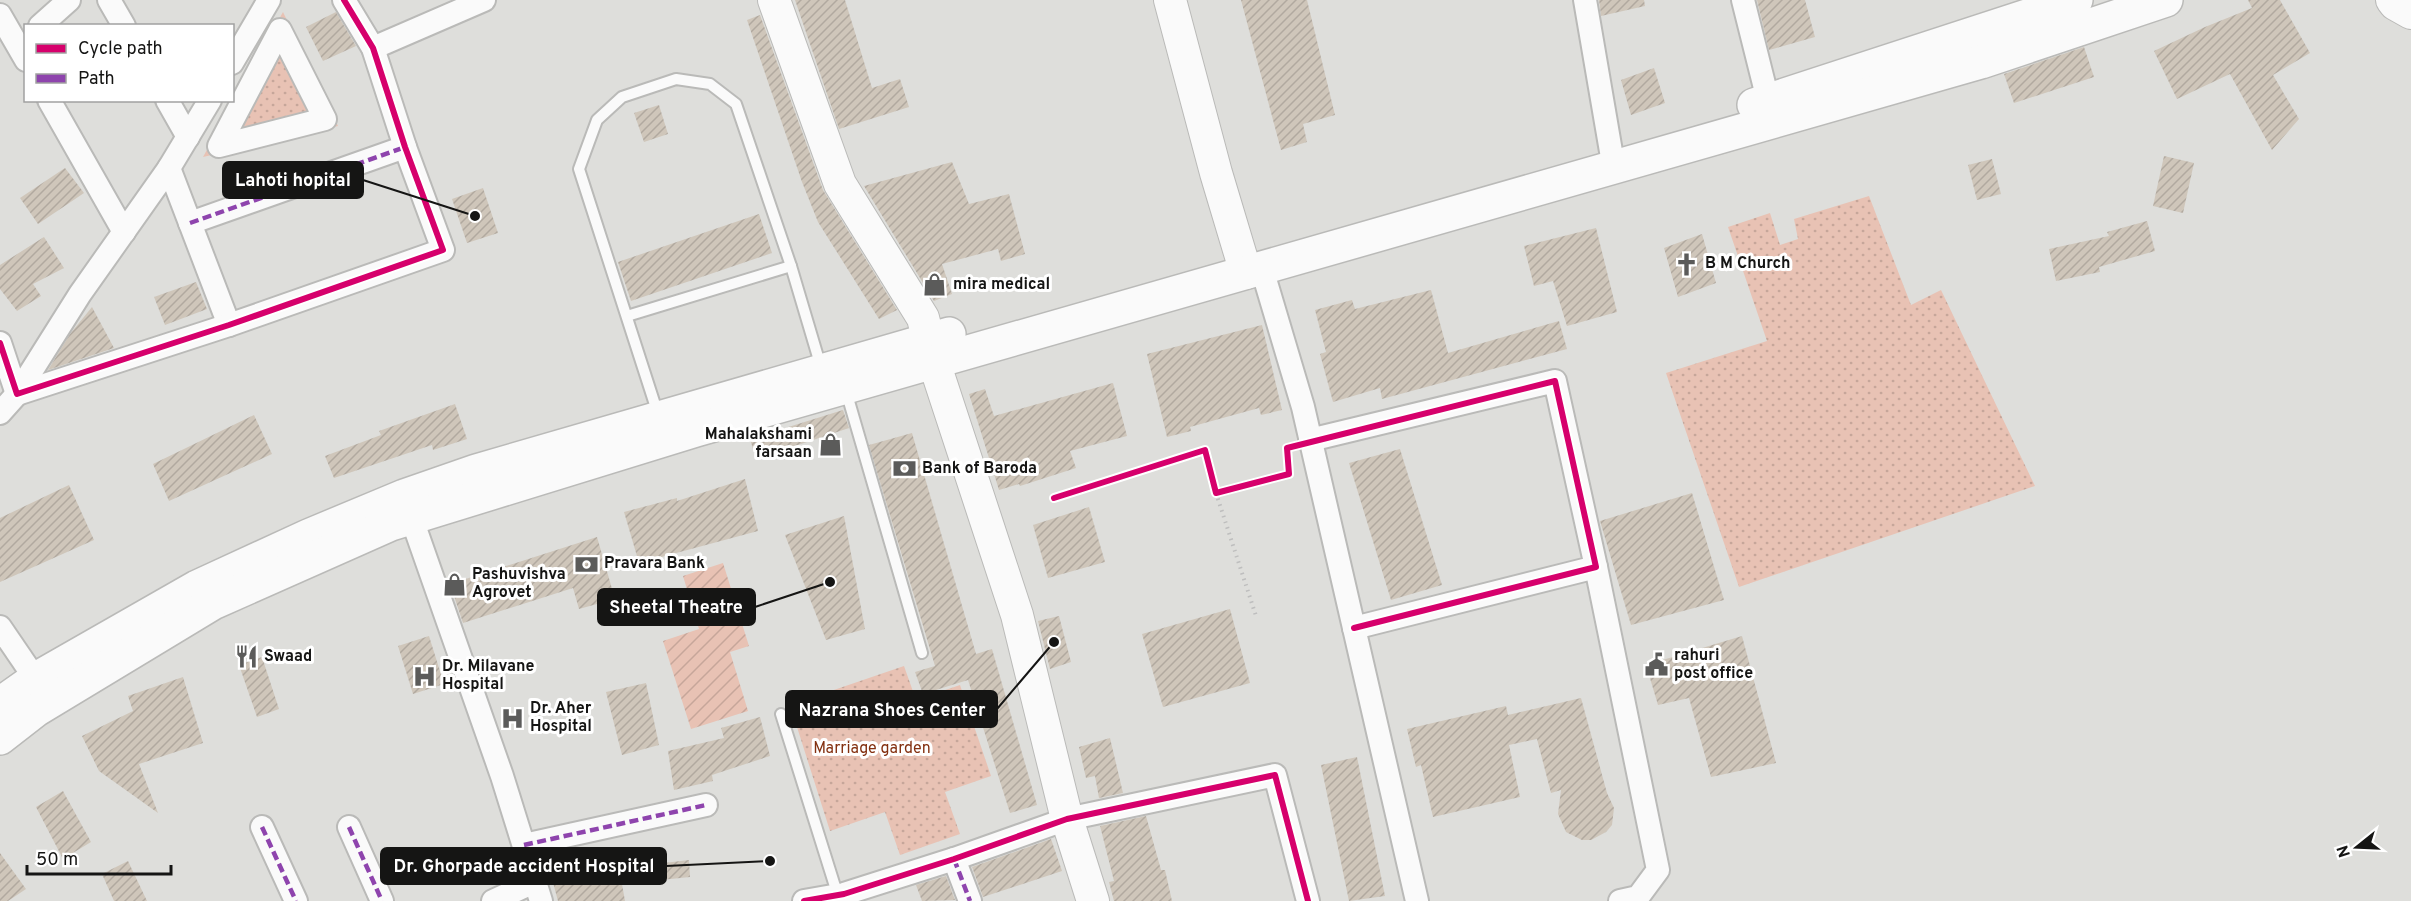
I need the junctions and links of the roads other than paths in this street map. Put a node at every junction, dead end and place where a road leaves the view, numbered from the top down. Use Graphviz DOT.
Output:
graph roads {
  1 [pos="69,0"];
  2 [pos="109,0"];
  3 [pos="269,0"];
  4 [pos="344,0"];
  5 [pos="484,0"];
  6 [pos="774,0"];
  7 [pos="1170,0"];
  8 [pos="1585,0"];
  9 [pos="1743,0"];
  10 [pos="2076,0"];
  11 [pos="2166,0"];
  12 [pos="2392,0"];
  13 [pos="2411,13"];
  14 [pos="0,15"];
  15 [pos="42,24"];
  16 [pos="123,24"];
  17 [pos="23,48"];
  18 [pos="373,48"];
  19 [pos="234,60"];
  20 [pos="1903,70"];
  21 [pos="1768,100"];
  22 [pos="50,102"];
  23 [pos="168,102"];
  24 [pos="209,102"];
  25 [pos="188,137"];
  26 [pos="219,147"];
  27 [pos="405,147"];
  28 [pos="1612,159"];
  29 [pos="169,168"];
  30 [pos="190,223"];
  31 [pos="124,232"];
  32 [pos="1250,265"];
  33 [pos="791,266"];
  34 [pos="627,316"];
  35 [pos="229,325"];
  36 [pos="0,343"];
  37 [pos="932,351"];
  38 [pos="834,379"];
  39 [pos="16,394"];
  40 [pos="0,413"];
  41 [pos="663,429"];
  42 [pos="1310,441"];
  43 [pos="407,507"];
  44 [pos="1596,567"];
  45 [pos="0,627"];
  46 [pos="1354,628"];
  47 [pos="922,653"];
  48 [pos="43,690"];
  49 [pos="0,704"];
  50 [pos="781,714"];
  51 [pos="0,738"];
  52 [pos="706,805"];
  53 [pos="1067,819"];
  54 [pos="262,827"];
  55 [pos="349,827"];
  56 [pos="524,845"];
  57 [pos="954,859"];
  58 [pos="537,892"];
  59 [pos="843,897"];
  60 [pos="296,901"];
  61 [pos="382,901"];
  62 [pos="493,901"];
  63 [pos="804,901"];
  64 [pos="970,901"];
  65 [pos="1093,901"];
  66 [pos="1308,901"];
  67 [pos="1417,901"];
  68 [pos="1620,901"];
  1 -- 15 [label="street"];
  2 -- 16 [label="street"];
  3 -- 19 [label="street"];
  4 -- 18 [label="street"];
  5 -- 18 [label="street"];
  6 -- 37 [label="main road"];
  7 -- 32 [label="main road"];
  8 -- 28 [label="street"];
  9 -- 21 [label="street"];
  10 -- 20 [label="highway"];
  11 -- 20 [label="highway"];
  12 -- 13 [label="main road"];
  14 -- 17 [label="street"];
  18 -- 27 [label="street"];
  20 -- 21 [label="highway"];
  20 -- 28 [label="highway"];
  21 -- 28 [label="highway"];
  22 -- 31 [label="street"];
  23 -- 25 [label="street"];
  24 -- 25 [label="street"];
  25 -- 29 [label="street"];
  26 -- 26 [label="street"];
  27 -- 30 [label="street"];
  27 -- 35 [label="street"];
  28 -- 32 [label="highway"];
  29 -- 30 [label="street"];
  29 -- 31 [label="street"];
  30 -- 35 [label="street"];
  31 -- 39 [label="street"];
  32 -- 37 [label="highway"];
  32 -- 42 [label="street"];
  33 -- 34 [label="lane"];
  33 -- 34 [label="lane"];
  33 -- 38 [label="lane"];
  34 -- 41 [label="lane"];
  35 -- 39 [label="street"];
  36 -- 39 [label="street"];
  37 -- 38 [label="highway"];
  37 -- 53 [label="main road"];
  38 -- 41 [label="highway"];
  38 -- 47 [label="lane"];
  39 -- 40 [label="street"];
  41 -- 43 [label="highway"];
  42 -- 44 [label="street"];
  42 -- 46 [label="street"];
  43 -- 48 [label="highway"];
  43 -- 56 [label="street"];
  44 -- 46 [label="street"];
  44 -- 68 [label="street"];
  45 -- 48 [label="street"];
  46 -- 67 [label="street"];
  48 -- 49 [label="highway"];
  48 -- 51 [label="highway"];
  50 -- 59 [label="lane"];
  52 -- 56 [label="street"];
  53 -- 57 [label="street"];
  53 -- 65 [label="main road"];
  53 -- 66 [label="street"];
  54 -- 60 [label="street"];
  55 -- 61 [label="street"];
  56 -- 58 [label="street"];
  57 -- 59 [label="street"];
  57 -- 64 [label="street"];
  58 -- 62 [label="street"];
  59 -- 63 [label="street"];
}
